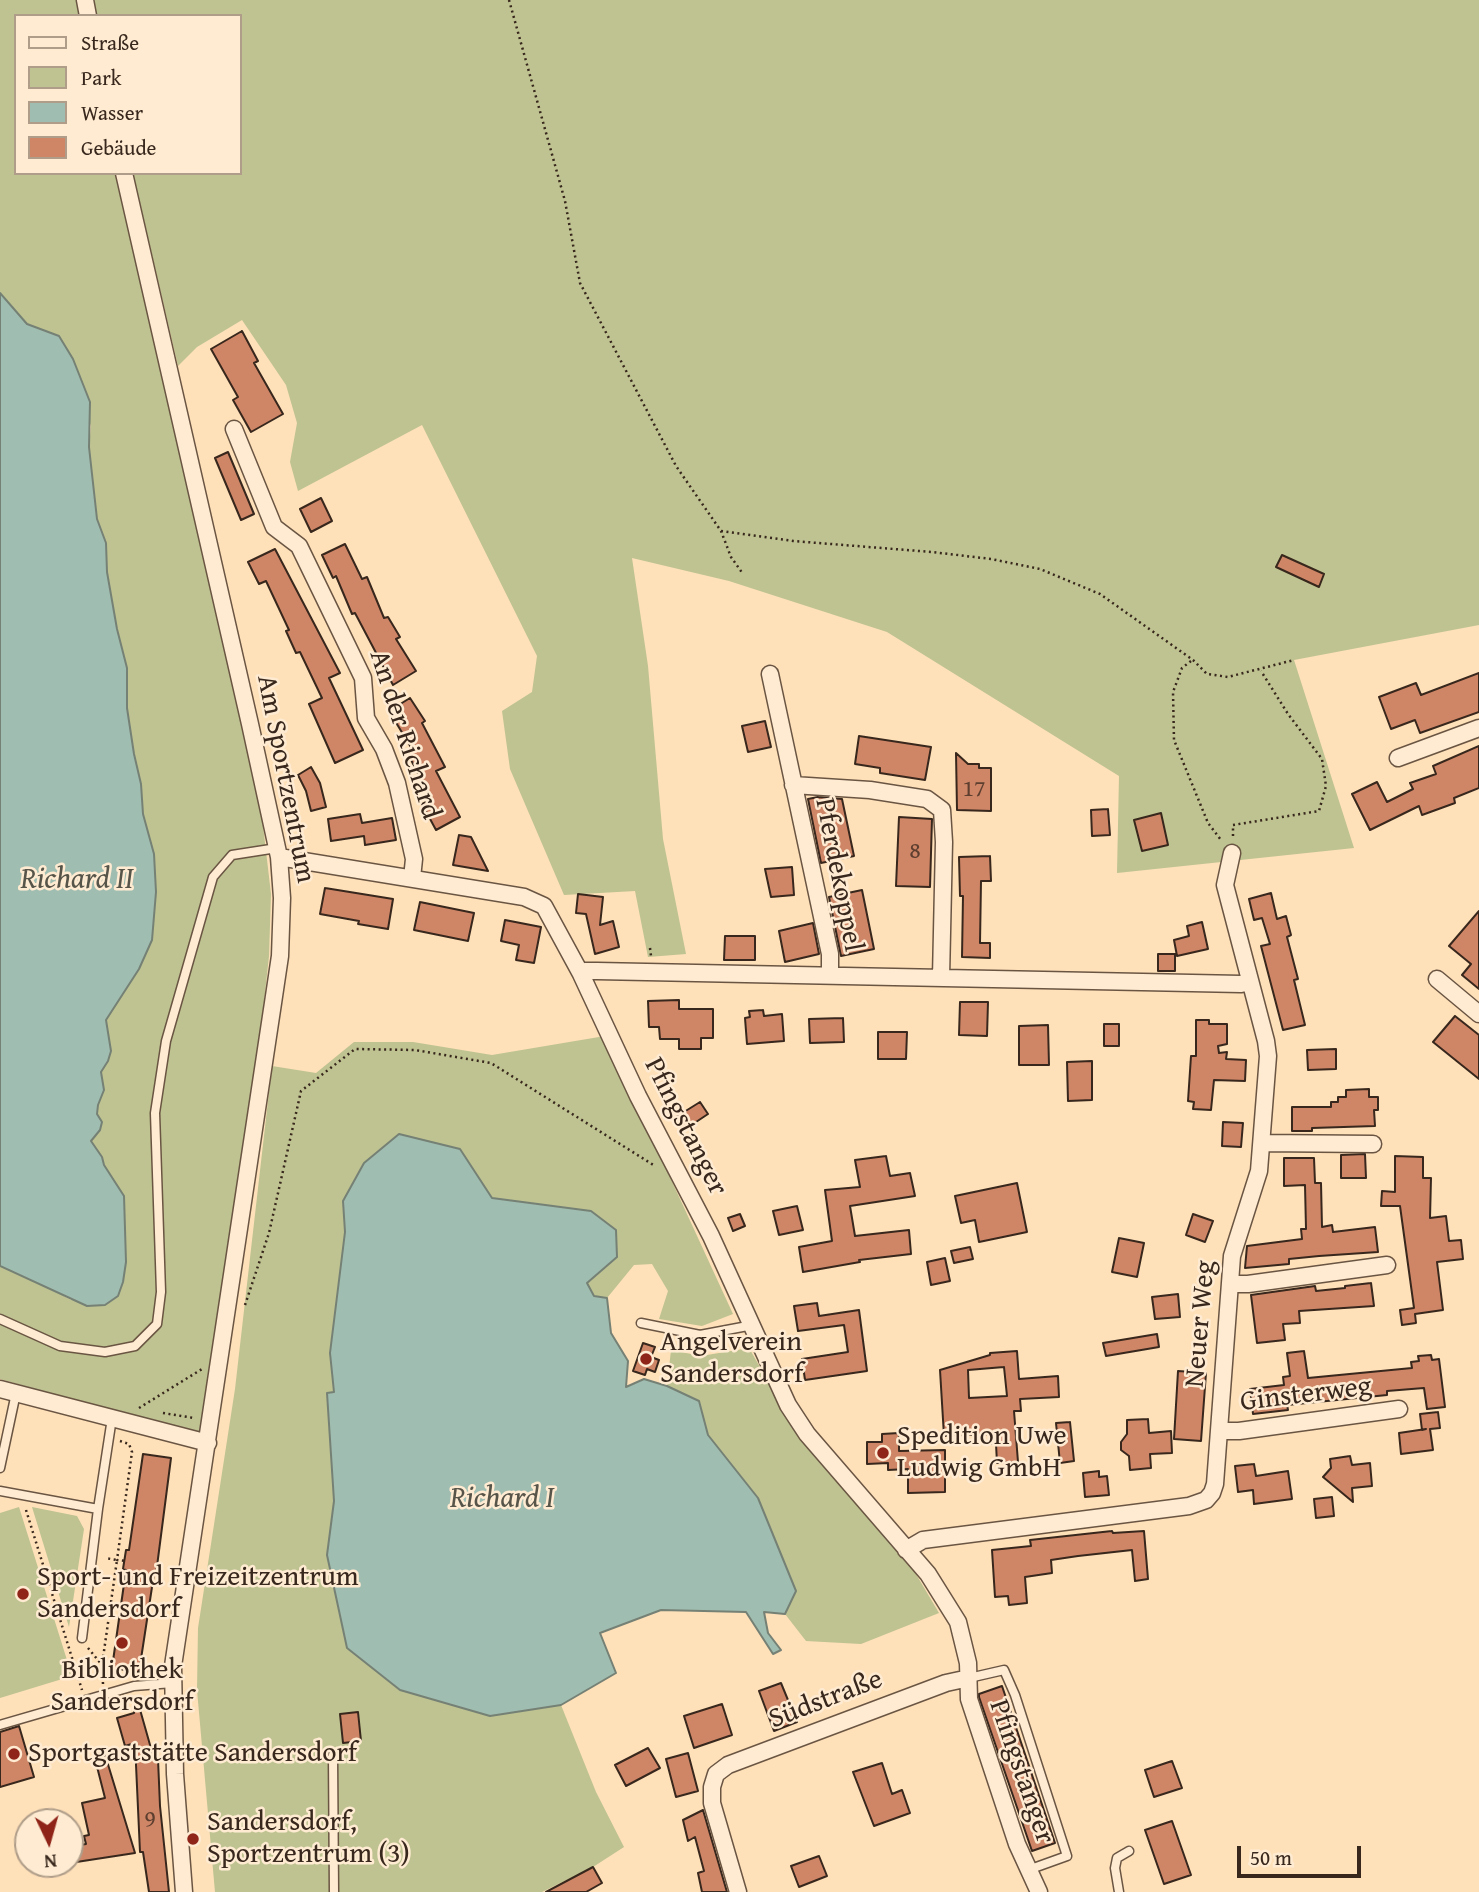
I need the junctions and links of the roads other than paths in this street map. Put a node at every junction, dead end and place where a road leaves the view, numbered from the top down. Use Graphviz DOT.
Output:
graph roads {
  1 [pos="124,175"];
  2 [pos="234,429"];
  3 [pos="770,674"];
  4 [pos="1479,728"];
  5 [pos="1398,758"];
  6 [pos="793,785"];
  7 [pos="278,852"];
  8 [pos="1232,853"];
  9 [pos="412,878"];
  10 [pos="580,974"];
  11 [pos="830,975"];
  12 [pos="941,977"];
  13 [pos="1437,979"];
  14 [pos="1250,982"];
  15 [pos="1479,1014"];
  16 [pos="1263,1143"];
  17 [pos="1373,1144"];
  18 [pos="1387,1265"];
  19 [pos="1230,1284"];
  20 [pos="0,1319"];
  21 [pos="641,1323"];
  22 [pos="753,1325"];
  23 [pos="8,1391"];
  24 [pos="1399,1409"];
  25 [pos="112,1418"];
  26 [pos="1219,1431"];
  27 [pos="208,1443"];
  28 [pos="0,1468"];
  29 [pos="0,1491"];
  30 [pos="98,1508"];
  31 [pos="906,1549"];
  32 [pos="82,1638"];
  33 [pos="969,1678"];
  34 [pos="173,1683"];
  35 [pos="0,1725"];
  36 [pos="333,1755"];
  37 [pos="1129,1851"];
  38 [pos="1028,1870"];
  39 [pos="184,1892"];
  40 [pos="334,1892"];
  41 [pos="738,1892"];
  42 [pos="1039,1892"];
  43 [pos="1119,1892"];
  1 -- 7 [label="street, Am Sportzentrum"];
  2 -- 9 [label="street, An der Richard"];
  3 -- 6 [label="street, Pferdekoppel"];
  4 -- 5 [label="street"];
  6 -- 11 [label="street, Pferdekoppel"];
  6 -- 12 [label="street, Pferdekoppel"];
  7 -- 9 [label="street"];
  7 -- 20 [label="lane"];
  7 -- 27 [label="street, Am Sportzentrum"];
  8 -- 14 [label="street, Neuer Weg"];
  9 -- 10 [label="street"];
  10 -- 11 [label="street"];
  10 -- 22 [label="street, Pfingstanger"];
  11 -- 12 [label="street"];
  12 -- 14 [label="street"];
  13 -- 15 [label="street"];
  14 -- 16 [label="street, Neuer Weg"];
  16 -- 17 [label="street"];
  16 -- 19 [label="street, Neuer Weg"];
  18 -- 19 [label="street"];
  19 -- 26 [label="street, Neuer Weg"];
  21 -- 22 [label="lane"];
  22 -- 31 [label="street, Pfingstanger"];
  23 -- 25 [label="street"];
  23 -- 28 [label="lane"];
  24 -- 26 [label="street, Ginsterweg"];
  25 -- 27 [label="street"];
  25 -- 30 [label="lane"];
  26 -- 31 [label="street, Neuer Weg"];
  27 -- 34 [label="street, Am Sportzentrum"];
  29 -- 30 [label="lane"];
  30 -- 32 [label="lane"];
  31 -- 33 [label="street, Pfingstanger"];
  33 -- 38 [label="street, Pfingstanger"];
  33 -- 38 [label="lane"];
  33 -- 41 [label="street, Südstraße"];
  34 -- 35 [label="lane"];
  34 -- 39 [label="street, Am Sportzentrum"];
  36 -- 40 [label="lane"];
  37 -- 43 [label="lane"];
  38 -- 42 [label="street, Pfingstanger"];
}
